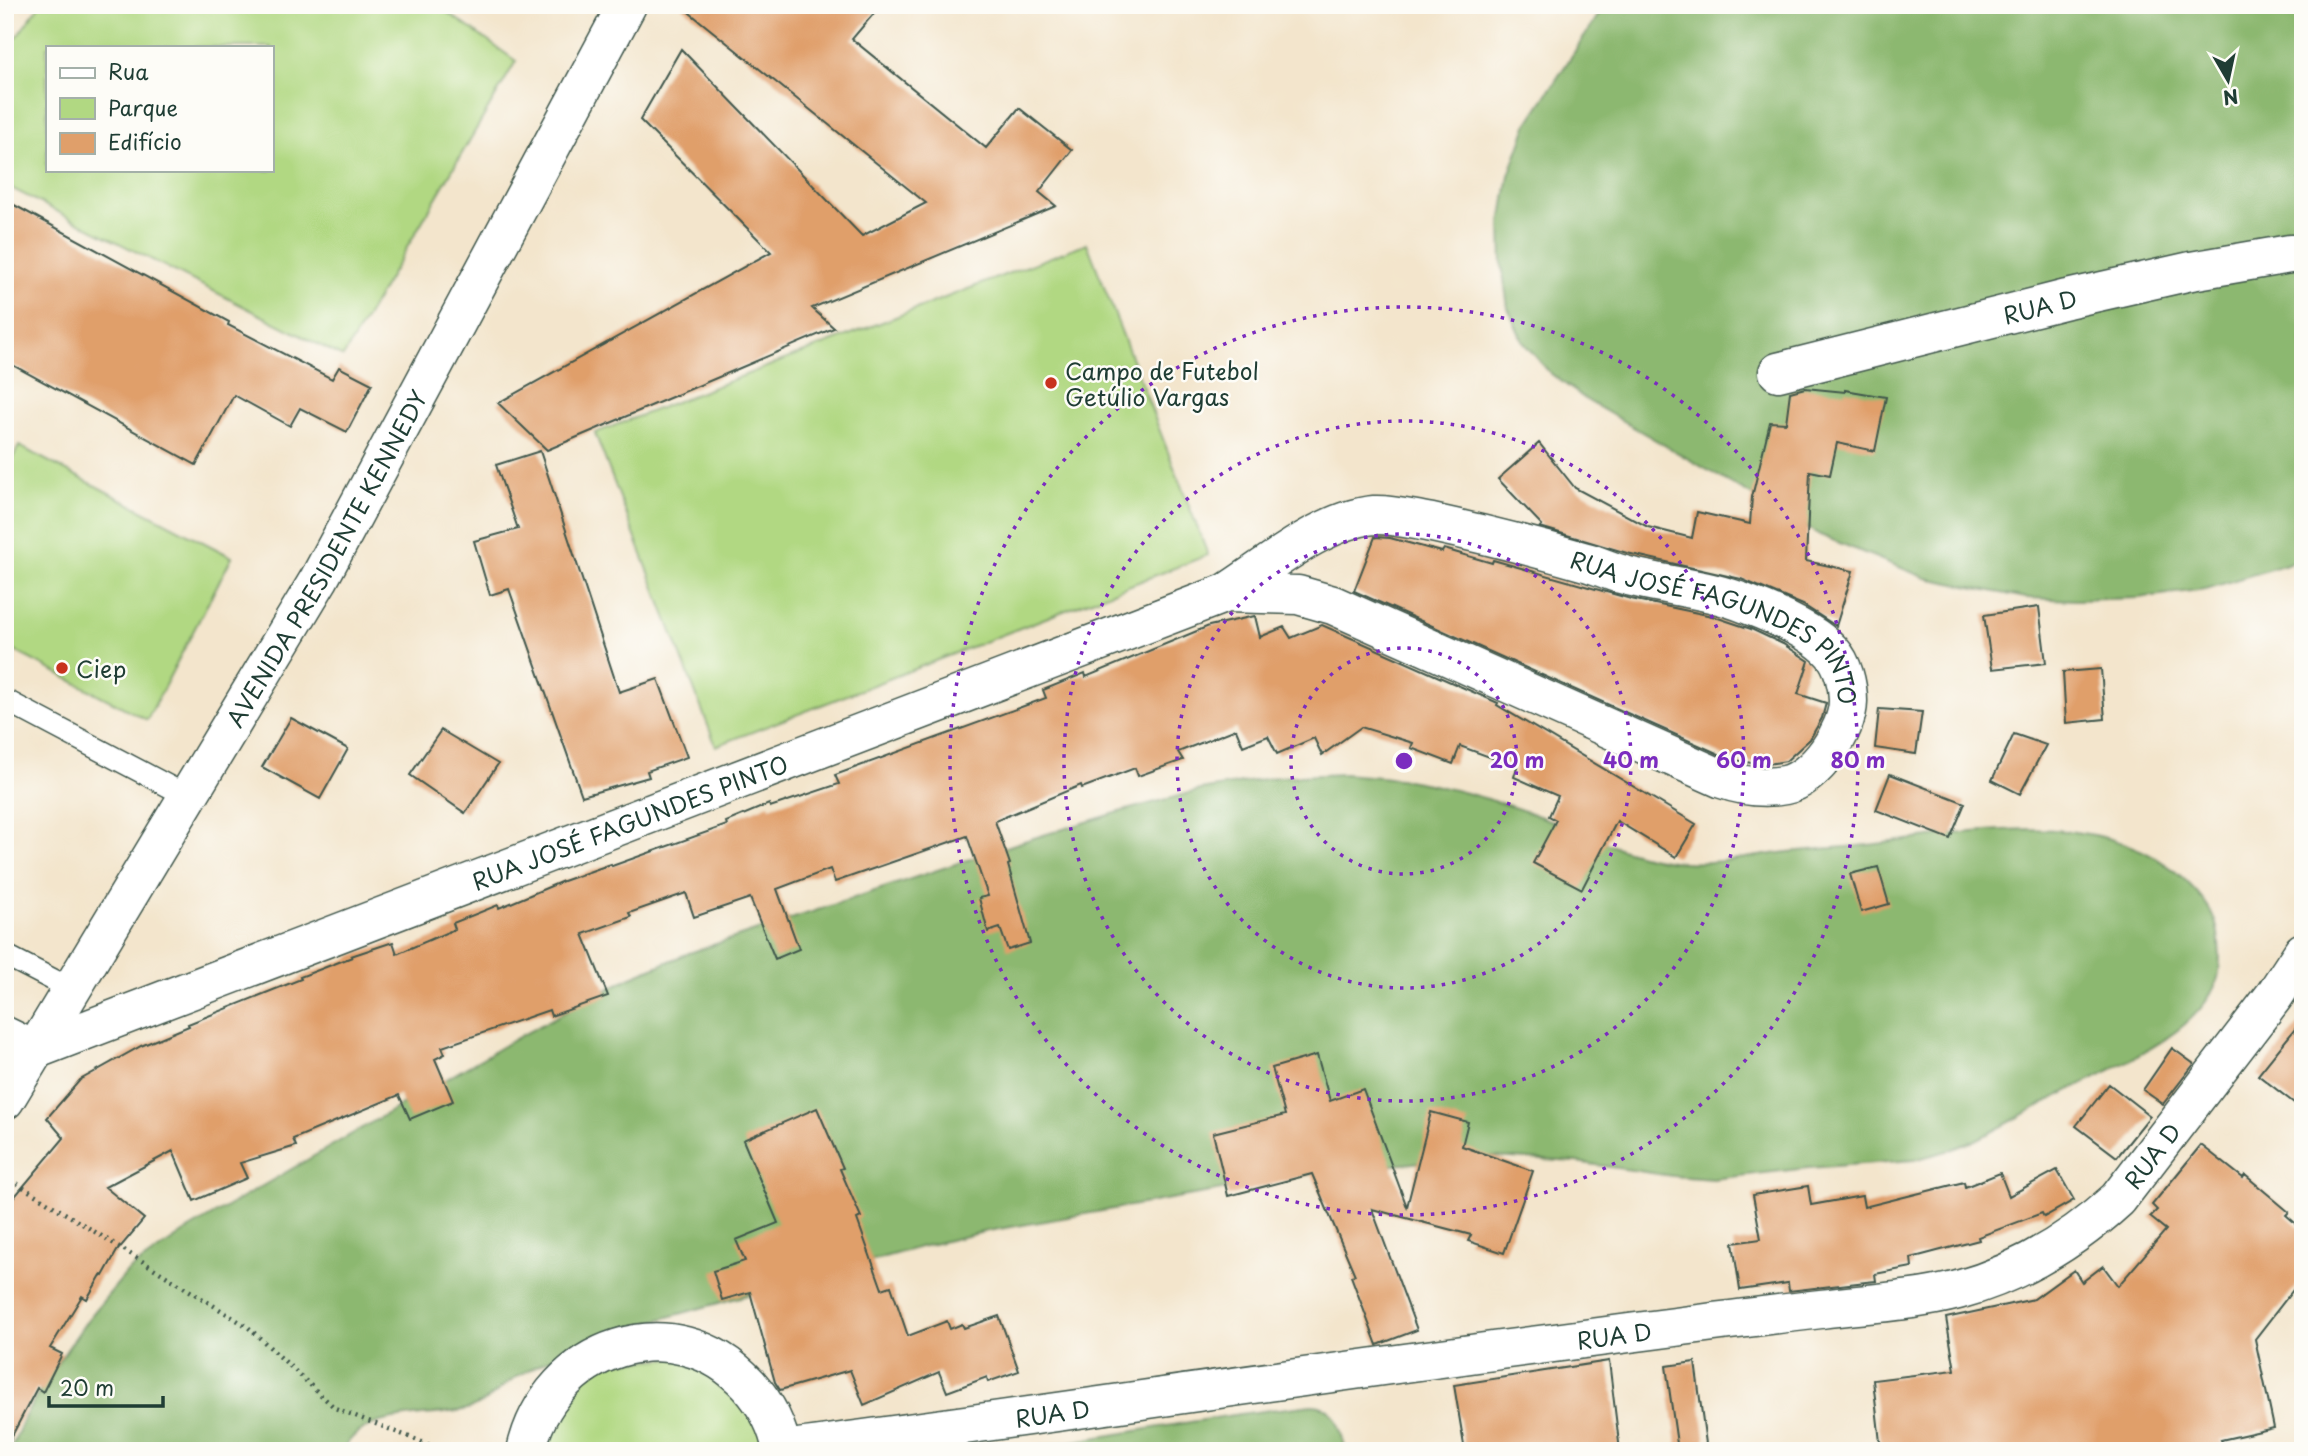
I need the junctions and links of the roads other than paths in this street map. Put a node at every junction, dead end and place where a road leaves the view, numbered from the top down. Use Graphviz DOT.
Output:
graph roads {
  1 [pos="627,5"];
  2 [pos="2303,254"];
  3 [pos="1778,372"];
  4 [pos="1226,593"];
  5 [pos="5,700"];
  6 [pos="187,796"];
  7 [pos="2303,953"];
  8 [pos="5,955"];
  9 [pos="71,989"];
  10 [pos="20,1043"];
  11 [pos="5,1100"];
  12 [pos="526,1451"];
  13 [pos="782,1451"];
  1 -- 6 [label="street, AVENIDA PRESIDENTE KENNEDY"];
  2 -- 3 [label="street, RUA D"];
  4 -- 4 [label="street, RUA JOSÉ FAGUNDES PINTO"];
  4 -- 10 [label="street, RUA JOSÉ FAGUNDES PINTO"];
  5 -- 6 [label="lane"];
  6 -- 9 [label="street, AVENIDA PRESIDENTE KENNEDY"];
  7 -- 13 [label="street, RUA D"];
  8 -- 9 [label="lane"];
  9 -- 10 [label="street, AVENIDA PRESIDENTE KENNEDY"];
  10 -- 11 [label="street, AVENIDA PRESIDENTE KENNEDY"];
  12 -- 13 [label="street"];
}
